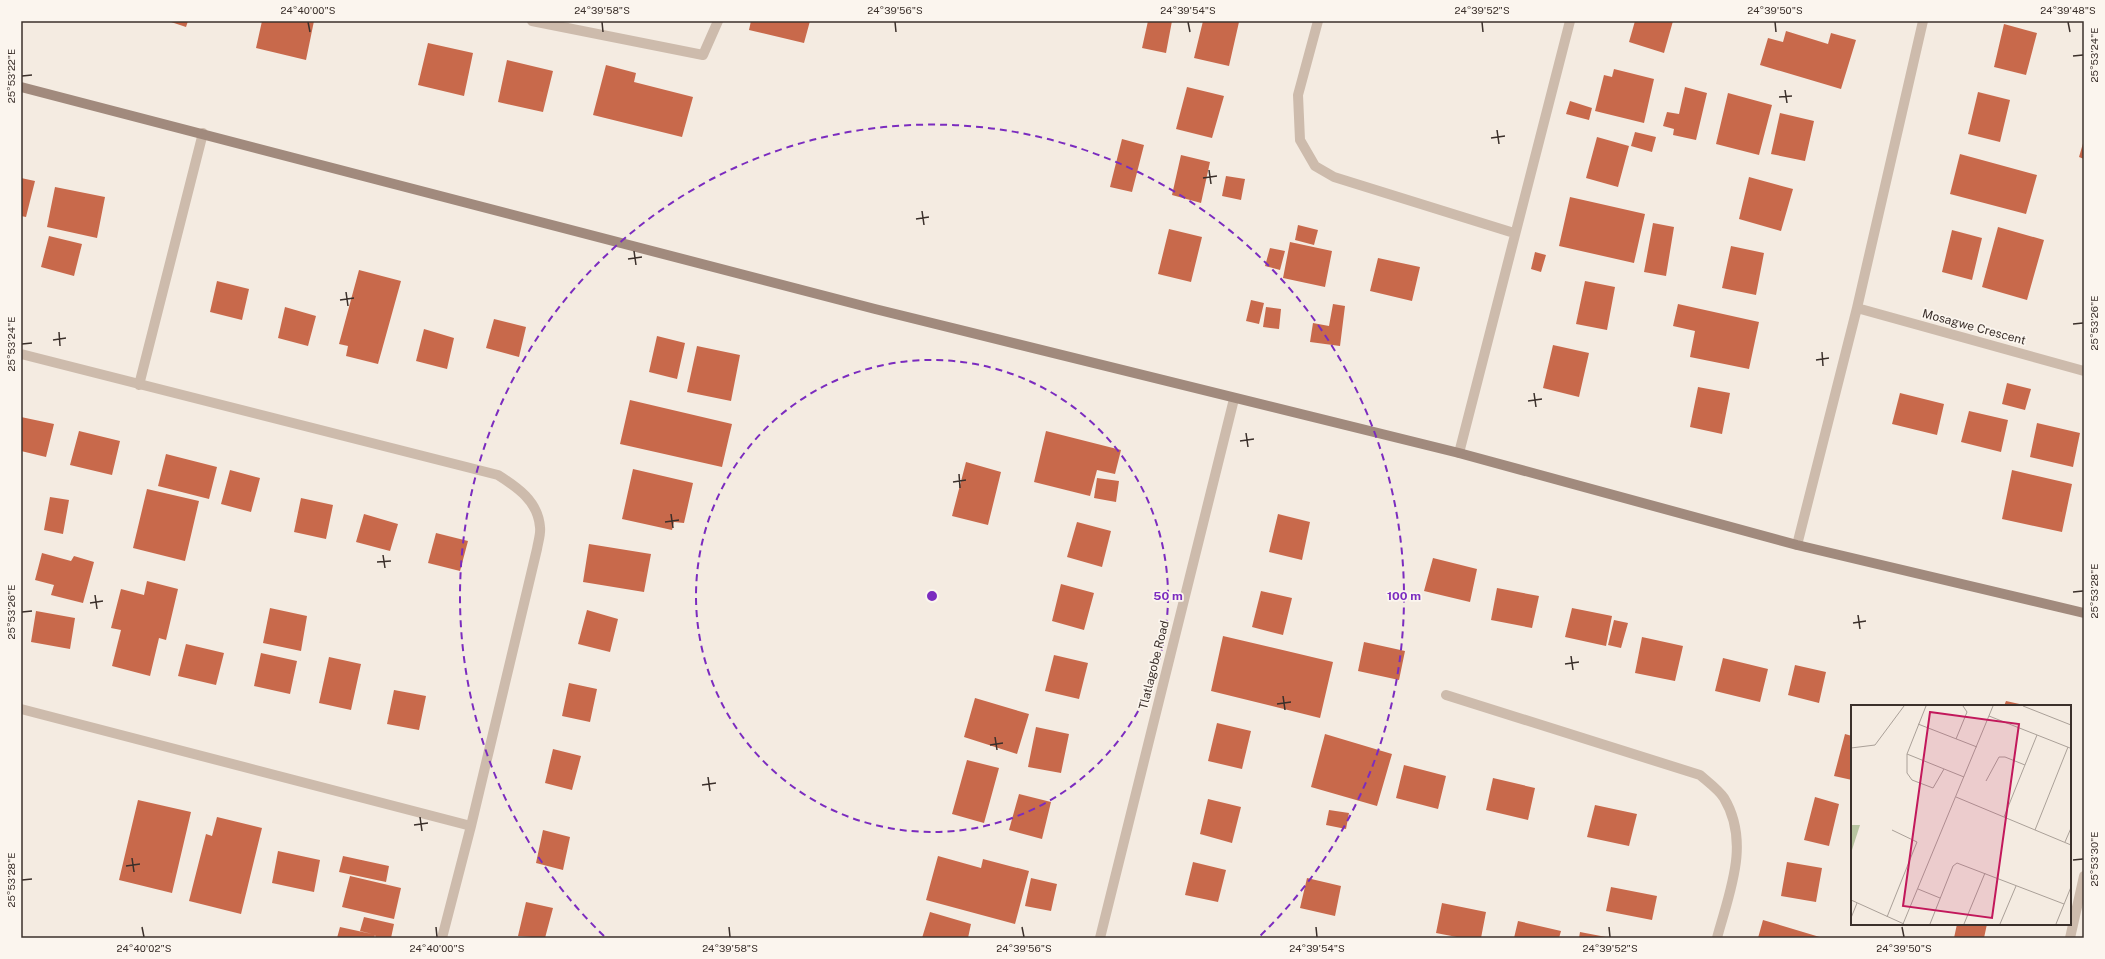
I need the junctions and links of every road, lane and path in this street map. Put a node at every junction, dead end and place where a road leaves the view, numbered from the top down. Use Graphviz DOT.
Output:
graph roads {
  1 [pos="532,21"];
  2 [pos="718,21"];
  3 [pos="1318,21"];
  4 [pos="1570,21"];
  5 [pos="1923,21"];
  6 [pos="21,87"];
  7 [pos="203,133"];
  8 [pos="1514,233"];
  9 [pos="1857,308"];
  10 [pos="21,354"];
  11 [pos="2084,371"];
  12 [pos="139,385"];
  13 [pos="1234,399"];
  14 [pos="1459,453"];
  15 [pos="1797,545"];
  16 [pos="2084,613"];
  17 [pos="1446,695"];
  18 [pos="21,709"];
  19 [pos="471,826"];
  20 [pos="2084,876"];
  21 [pos="1100,937"];
  22 [pos="442,938"];
  23 [pos="1110,938"];
  24 [pos="1717,938"];
  25 [pos="2070,938"];
  1 -- 2 [label="street"];
  3 -- 8 [label="street"];
  4 -- 8 [label="street"];
  5 -- 9 [label="street"];
  6 -- 7 [label="street"];
  7 -- 12 [label="street"];
  7 -- 13 [label="street"];
  8 -- 14 [label="street"];
  9 -- 11 [label="street, Mosagwe Crescent"];
  9 -- 15 [label="street"];
  10 -- 12 [label="street"];
  12 -- 19 [label="street"];
  13 -- 14 [label="street"];
  13 -- 21 [label="street, Tlatlagobe Road"];
  14 -- 15 [label="street"];
  15 -- 16 [label="street"];
  17 -- 24 [label="street"];
  18 -- 19 [label="street"];
  19 -- 22 [label="street"];
  20 -- 25 [label="street"];
  21 -- 23 [label="street"];
}
